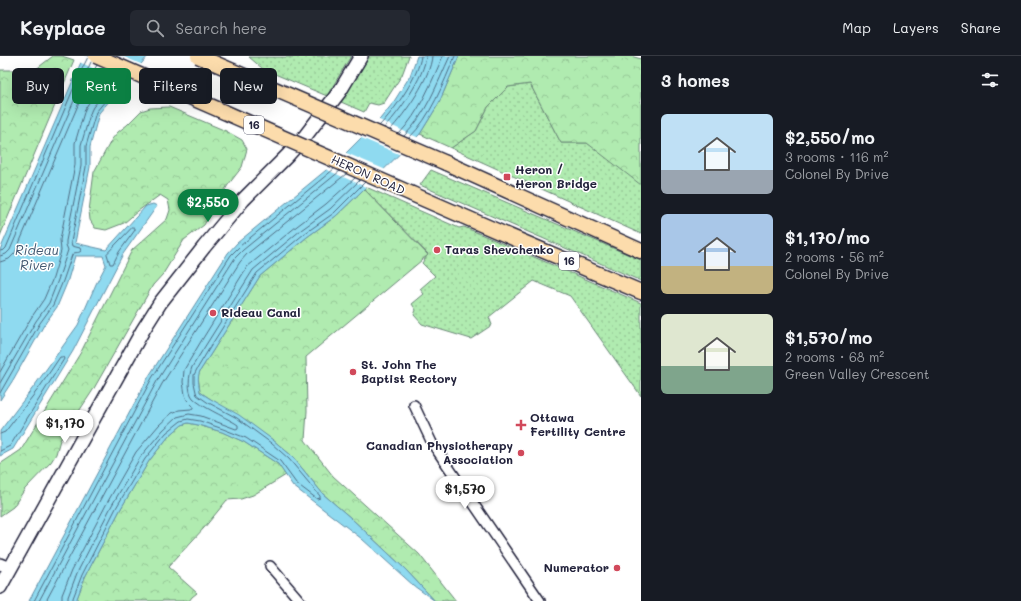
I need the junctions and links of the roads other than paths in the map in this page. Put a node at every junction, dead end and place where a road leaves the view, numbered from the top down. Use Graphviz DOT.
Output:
graph roads {
  1 [pos="96,56"];
  2 [pos="198,56"];
  3 [pos="361,56"];
  4 [pos="641,251"];
  5 [pos="641,292"];
  6 [pos="414,405"];
  7 [pos="5,566"];
  8 [pos="270,566"];
  9 [pos="0,587"];
  10 [pos="300,601"];
  11 [pos="540,601"];
  1 -- 5 [label="main road, HERON ROAD / 16, bridge"];
  2 -- 4 [label="main road, bridge"];
  3 -- 7 [label="main road"];
  6 -- 11 [label="street"];
  7 -- 9 [label="main road"];
  8 -- 10 [label="street"];
}
